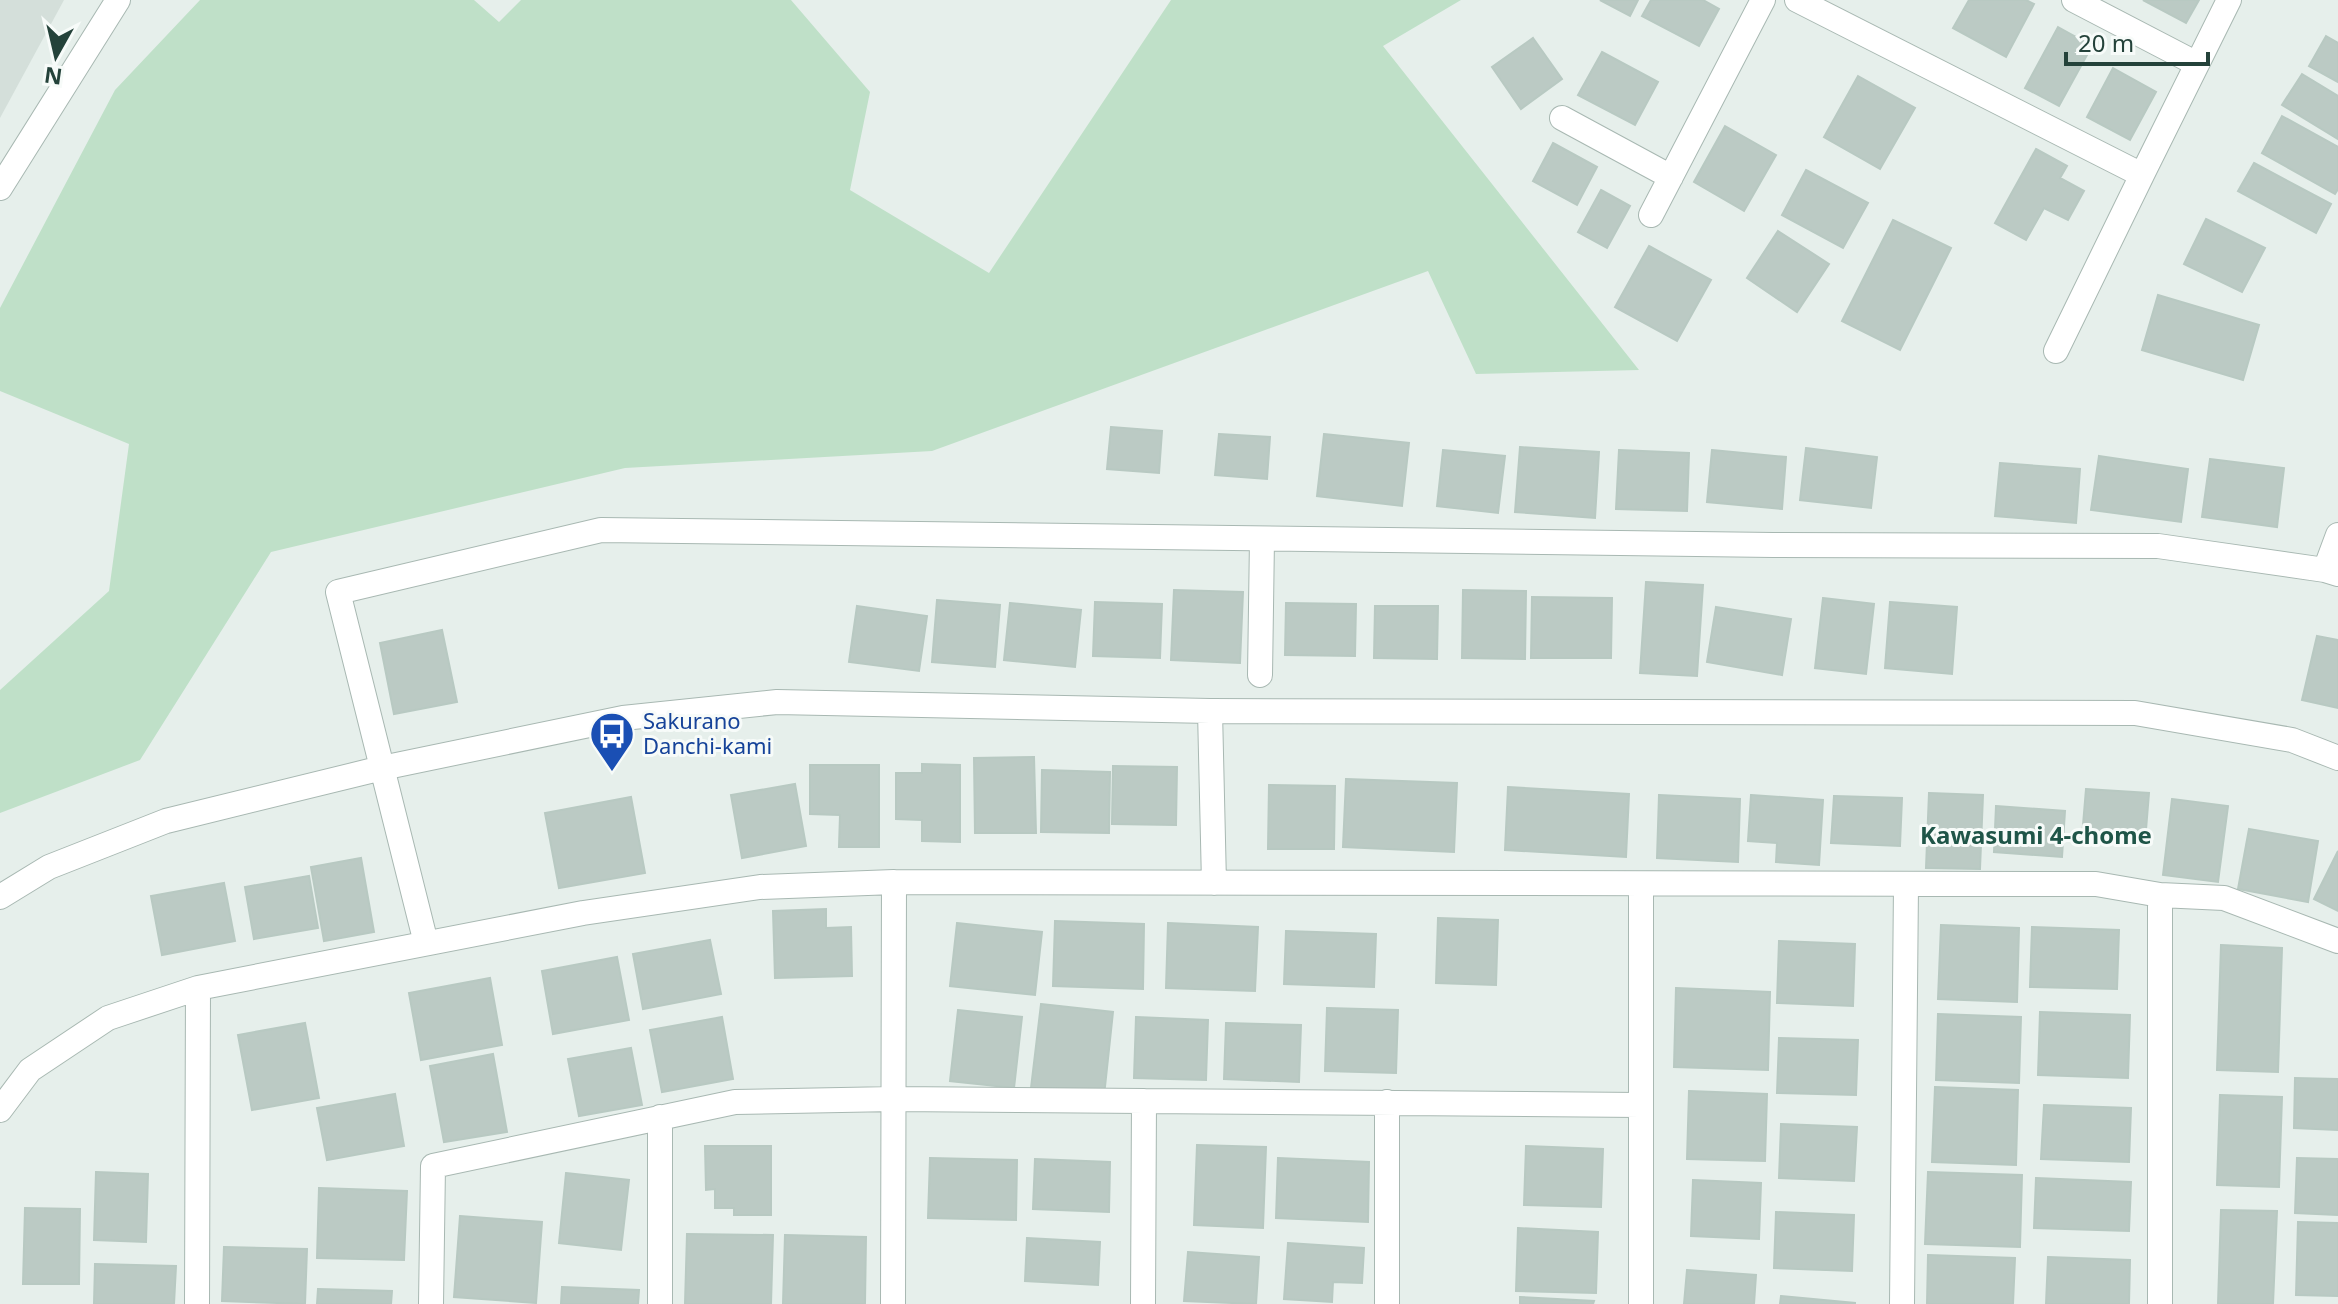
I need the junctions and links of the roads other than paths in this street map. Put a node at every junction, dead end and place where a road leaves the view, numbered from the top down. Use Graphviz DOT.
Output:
graph roads {
  1 [pos="118,0"];
  2 [pos="1763,0"];
  3 [pos="1797,0"];
  4 [pos="2074,0"];
  5 [pos="2229,0"];
  6 [pos="2197,64"];
  7 [pos="1562,118"];
  8 [pos="2142,175"];
  9 [pos="1671,177"];
  10 [pos="0,188"];
  11 [pos="1651,215"];
  12 [pos="2056,351"];
  13 [pos="2338,535"];
  14 [pos="1262,539"];
  15 [pos="2332,572"];
  16 [pos="1260,675"];
  17 [pos="1210,711"];
  18 [pos="2338,758"];
  19 [pos="382,768"];
  20 [pos="894,882"];
  21 [pos="1214,883"];
  22 [pos="1641,884"];
  23 [pos="1906,885"];
  24 [pos="2160,895"];
  25 [pos="0,897"];
  26 [pos="2338,941"];
  27 [pos="426,943"];
  28 [pos="198,988"];
  29 [pos="894,1099"];
  30 [pos="1144,1101"];
  31 [pos="1387,1102"];
  32 [pos="1640,1105"];
  33 [pos="0,1110"];
  34 [pos="660,1117"];
  35 [pos="197,1304"];
  36 [pos="431,1304"];
  37 [pos="660,1304"];
  38 [pos="893,1304"];
  39 [pos="1143,1304"];
  40 [pos="1387,1304"];
  41 [pos="1641,1304"];
  42 [pos="1902,1304"];
  43 [pos="2160,1304"];
  1 -- 10 [label="street"];
  2 -- 9 [label="street"];
  3 -- 8 [label="street"];
  4 -- 6 [label="street"];
  5 -- 6 [label="street"];
  6 -- 8 [label="street"];
  7 -- 9 [label="street"];
  8 -- 12 [label="street"];
  9 -- 11 [label="street"];
  13 -- 15 [label="street"];
  14 -- 15 [label="street"];
  14 -- 16 [label="street"];
  14 -- 19 [label="street"];
  17 -- 18 [label="street"];
  17 -- 19 [label="street"];
  17 -- 21 [label="street"];
  19 -- 25 [label="street"];
  19 -- 27 [label="street"];
  20 -- 21 [label="street"];
  20 -- 27 [label="street"];
  20 -- 29 [label="street"];
  21 -- 22 [label="street"];
  22 -- 23 [label="street"];
  22 -- 32 [label="street"];
  23 -- 24 [label="street"];
  23 -- 42 [label="street"];
  24 -- 26 [label="street"];
  24 -- 43 [label="street"];
  27 -- 28 [label="street"];
  28 -- 33 [label="street"];
  28 -- 35 [label="street"];
  29 -- 30 [label="street"];
  29 -- 34 [label="street"];
  29 -- 38 [label="street"];
  30 -- 31 [label="street"];
  30 -- 39 [label="street"];
  31 -- 32 [label="street"];
  31 -- 40 [label="street"];
  32 -- 41 [label="street"];
  34 -- 36 [label="street"];
  34 -- 37 [label="street"];
}
